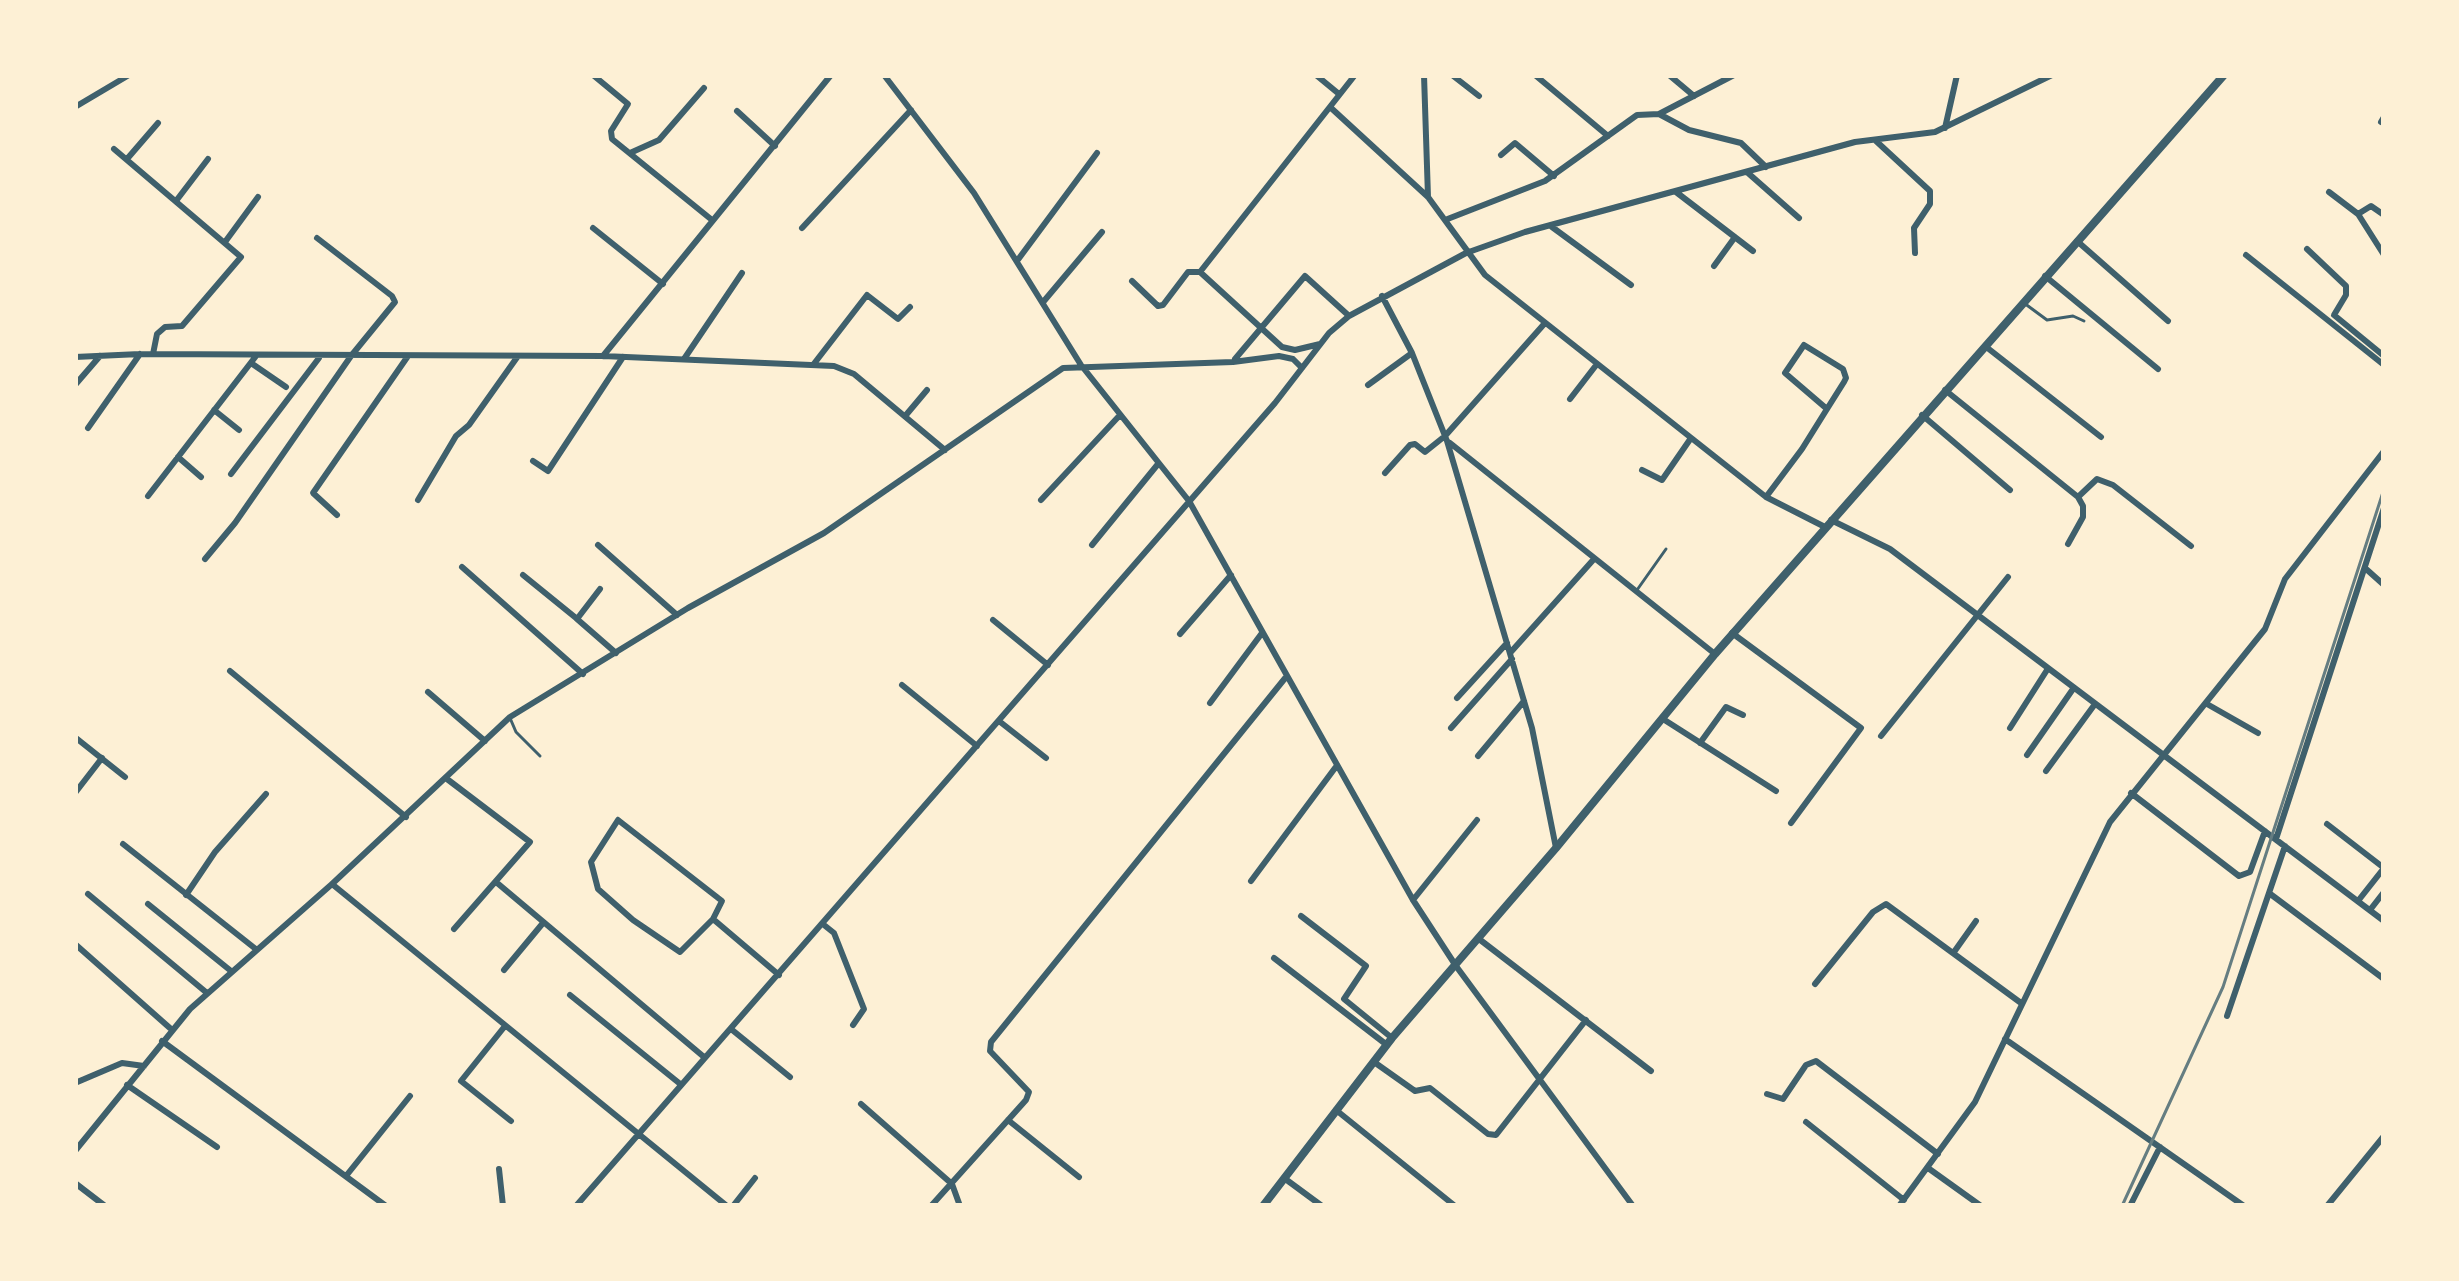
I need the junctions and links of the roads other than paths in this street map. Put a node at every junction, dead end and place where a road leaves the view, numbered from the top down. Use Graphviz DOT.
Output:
graph roads {
  1 [pos="129,75"];
  2 [pos="593,75"];
  3 [pos="832,75"];
  4 [pos="884,75"];
  5 [pos="1316,75"];
  6 [pos="1354,75"];
  7 [pos="1424,75"];
  8 [pos="1452,75"];
  9 [pos="1535,75"];
  10 [pos="1669,75"];
  11 [pos="1734,75"];
  12 [pos="1957,75"];
  13 [pos="2052,75"];
  14 [pos="2224,75"];
  15 [pos="704,88"];
  16 [pos="1339,94"];
  17 [pos="1479,95"];
  18 [pos="1694,96"];
  19 [pos="1330,106"];
  20 [pos="75,107"];
  21 [pos="911,110"];
  22 [pos="737,111"];
  23 [pos="1659,114"];
  24 [pos="158,123"];
  25 [pos="1945,128"];
  26 [pos="1608,136"];
  27 [pos="1874,139"];
  28 [pos="775,146"];
  29 [pos="114,149"];
  30 [pos="630,153"];
  31 [pos="1096,153"];
  32 [pos="1502,155"];
  33 [pos="127,159"];
  34 [pos="208,159"];
  35 [pos="1766,167"];
  36 [pos="1747,172"];
  37 [pos="1553,176"];
  38 [pos="1676,192"];
  39 [pos="2329,192"];
  40 [pos="258,197"];
  41 [pos="1428,197"];
  42 [pos="176,201"];
  43 [pos="2358,214"];
  44 [pos="2384,215"];
  45 [pos="1799,218"];
  46 [pos="712,220"];
  47 [pos="1445,220"];
  48 [pos="1550,225"];
  49 [pos="593,228"];
  50 [pos="802,228"];
  51 [pos="1102,232"];
  52 [pos="1735,237"];
  53 [pos="317,238"];
  54 [pos="2077,241"];
  55 [pos="225,242"];
  56 [pos="2307,249"];
  57 [pos="1753,250"];
  58 [pos="1466,253"];
  59 [pos="1915,253"];
  60 [pos="2246,255"];
  61 [pos="2384,255"];
  62 [pos="1016,261"];
  63 [pos="1714,266"];
  64 [pos="1199,272"];
  65 [pos="742,273"];
  66 [pos="2045,276"];
  67 [pos="1132,281"];
  68 [pos="663,284"];
  69 [pos="1631,285"];
  70 [pos="1382,296"];
  71 [pos="1043,301"];
  72 [pos="2023,302"];
  73 [pos="910,307"];
  74 [pos="1349,316"];
  75 [pos="2084,321"];
  76 [pos="2168,321"];
  77 [pos="1545,323"];
  78 [pos="1261,328"];
  79 [pos="1320,344"];
  80 [pos="1985,346"];
  81 [pos="1412,353"];
  82 [pos="140,354"];
  83 [pos="153,354"];
  84 [pos="100,355"];
  85 [pos="320,355"];
  86 [pos="351,356"];
  87 [pos="408,356"];
  88 [pos="518,356"];
  89 [pos="603,356"];
  90 [pos="623,357"];
  91 [pos="75,358"];
  92 [pos="254,359"];
  93 [pos="684,359"];
  94 [pos="2384,360"];
  95 [pos="1233,362"];
  96 [pos="1597,364"];
  97 [pos="813,365"];
  98 [pos="1081,365"];
  99 [pos="1302,368"];
  100 [pos="2158,369"];
  101 [pos="75,385"];
  102 [pos="1368,385"];
  103 [pos="286,387"];
  104 [pos="928,390"];
  105 [pos="1945,390"];
  106 [pos="1570,399"];
  107 [pos="1827,409"];
  108 [pos="214,410"];
  109 [pos="906,415"];
  110 [pos="1121,415"];
  111 [pos="1922,416"];
  112 [pos="88,428"];
  113 [pos="239,430"];
  114 [pos="2101,437"];
  115 [pos="1446,438"];
  116 [pos="1690,438"];
  117 [pos="945,450"];
  118 [pos="2384,452"];
  119 [pos="178,457"];
  120 [pos="533,461"];
  121 [pos="1159,463"];
  122 [pos="1642,470"];
  123 [pos="1385,473"];
  124 [pos="231,474"];
  125 [pos="201,477"];
  126 [pos="2010,490"];
  127 [pos="148,496"];
  128 [pos="1766,497"];
  129 [pos="2078,497"];
  130 [pos="418,500"];
  131 [pos="1041,500"];
  132 [pos="1189,501"];
  133 [pos="2384,508"];
  134 [pos="338,515"];
  135 [pos="1828,523"];
  136 [pos="2068,544"];
  137 [pos="598,545"];
  138 [pos="1092,545"];
  139 [pos="2191,546"];
  140 [pos="1666,549"];
  141 [pos="205,559"];
  142 [pos="1594,559"];
  143 [pos="462,566"];
  144 [pos="2365,568"];
  145 [pos="523,575"];
  146 [pos="1231,575"];
  147 [pos="2008,577"];
  148 [pos="2384,584"];
  149 [pos="600,589"];
  150 [pos="1636,592"];
  151 [pos="676,615"];
  152 [pos="1977,616"];
  153 [pos="577,619"];
  154 [pos="993,620"];
  155 [pos="1262,632"];
  156 [pos="1732,633"];
  157 [pos="1180,634"];
  158 [pos="1507,643"];
  159 [pos="616,653"];
  160 [pos="1714,653"];
  161 [pos="1511,656"];
  162 [pos="1048,665"];
  163 [pos="2048,669"];
  164 [pos="230,670"];
  165 [pos="583,674"];
  166 [pos="1286,677"];
  167 [pos="902,685"];
  168 [pos="2073,688"];
  169 [pos="428,692"];
  170 [pos="1457,698"];
  171 [pos="1524,701"];
  172 [pos="1210,703"];
  173 [pos="2095,704"];
  174 [pos="2207,704"];
  175 [pos="1743,716"];
  176 [pos="510,717"];
  177 [pos="1662,718"];
  178 [pos="999,721"];
  179 [pos="1451,728"];
  180 [pos="2010,728"];
  181 [pos="2258,733"];
  182 [pos="1881,736"];
  183 [pos="76,738"];
  184 [pos="485,741"];
  185 [pos="1700,743"];
  186 [pos="977,746"];
  187 [pos="2163,754"];
  188 [pos="2027,755"];
  189 [pos="540,757"];
  190 [pos="1478,757"];
  191 [pos="102,758"];
  192 [pos="1046,758"];
  193 [pos="1336,767"];
  194 [pos="2046,771"];
  195 [pos="125,778"];
  196 [pos="447,779"];
  197 [pos="1776,791"];
  198 [pos="75,793"];
  199 [pos="2132,793"];
  200 [pos="266,794"];
  201 [pos="406,817"];
  202 [pos="1478,820"];
  203 [pos="1791,823"];
  204 [pos="2327,824"];
  205 [pos="2265,831"];
  206 [pos="2276,839"];
  207 [pos="123,844"];
  208 [pos="2285,846"];
  209 [pos="1556,848"];
  210 [pos="2384,868"];
  211 [pos="1251,881"];
  212 [pos="496,882"];
  213 [pos="332,884"];
  214 [pos="2269,892"];
  215 [pos="2384,892"];
  216 [pos="88,893"];
  217 [pos="187,895"];
  218 [pos="1413,899"];
  219 [pos="2358,901"];
  220 [pos="148,904"];
  221 [pos="2370,910"];
  222 [pos="1301,916"];
  223 [pos="712,919"];
  224 [pos="1976,921"];
  225 [pos="2384,921"];
  226 [pos="543,923"];
  227 [pos="824,925"];
  228 [pos="454,929"];
  229 [pos="1479,939"];
  230 [pos="75,944"];
  231 [pos="257,950"];
  232 [pos="1954,952"];
  233 [pos="1274,958"];
  234 [pos="1456,966"];
  235 [pos="231,970"];
  236 [pos="504,970"];
  237 [pos="779,975"];
  238 [pos="2384,980"];
  239 [pos="1815,984"];
  240 [pos="207,993"];
  241 [pos="570,995"];
  242 [pos="2021,1003"];
  243 [pos="2227,1016"];
  244 [pos="1586,1020"];
  245 [pos="506,1025"];
  246 [pos="853,1025"];
  247 [pos="171,1029"];
  248 [pos="731,1029"];
  249 [pos="2005,1039"];
  250 [pos="162,1041"];
  251 [pos="1389,1041"];
  252 [pos="704,1057"];
  253 [pos="1374,1062"];
  254 [pos="144,1066"];
  255 [pos="1651,1071"];
  256 [pos="790,1077"];
  257 [pos="1541,1078"];
  258 [pos="75,1083"];
  259 [pos="127,1084"];
  260 [pos="680,1084"];
  261 [pos="1767,1094"];
  262 [pos="410,1096"];
  263 [pos="861,1104"];
  264 [pos="1336,1110"];
  265 [pos="1008,1120"];
  266 [pos="511,1121"];
  267 [pos="1806,1122"];
  268 [pos="638,1132"];
  269 [pos="2384,1136"];
  270 [pos="217,1147"];
  271 [pos="2160,1147"];
  272 [pos="75,1151"];
  273 [pos="1939,1155"];
  274 [pos="1928,1168"];
  275 [pos="499,1169"];
  276 [pos="346,1176"];
  277 [pos="1079,1177"];
  278 [pos="755,1178"];
  279 [pos="1284,1178"];
  280 [pos="75,1184"];
  281 [pos="952,1184"];
  282 [pos="1902,1203"];
  283 [pos="1265,1205"];
  284 [pos="105,1206"];
  285 [pos="386,1206"];
  286 [pos="503,1206"];
  287 [pos="576,1206"];
  288 [pos="730,1206"];
  289 [pos="931,1206"];
  290 [pos="960,1206"];
  291 [pos="1322,1206"];
  292 [pos="1455,1206"];
  293 [pos="1633,1206"];
  294 [pos="1981,1206"];
  295 [pos="2130,1206"];
  296 [pos="2244,1206"];
  297 [pos="2327,1206"];
  1 -- 20 [label="street"];
  2 -- 30 [label="street"];
  3 -- 28 [label="street"];
  4 -- 21 [label="street"];
  5 -- 16 [label="street"];
  6 -- 16 [label="street"];
  7 -- 41 [label="street"];
  8 -- 17 [label="street"];
  9 -- 26 [label="street"];
  10 -- 18 [label="street"];
  11 -- 18 [label="street"];
  12 -- 25 [label="street"];
  13 -- 25 [label="street"];
  14 -- 54 [label="street"];
  15 -- 30 [label="street"];
  16 -- 19 [label="street"];
  18 -- 23 [label="street"];
  19 -- 41 [label="street"];
  19 -- 64 [label="street"];
  21 -- 50 [label="street"];
  21 -- 62 [label="street"];
  22 -- 28 [label="street"];
  23 -- 26 [label="street"];
  23 -- 35 [label="street"];
  24 -- 33 [label="street"];
  25 -- 27 [label="street"];
  26 -- 37 [label="street"];
  27 -- 35 [label="street"];
  27 -- 59 [label="street"];
  28 -- 46 [label="street"];
  29 -- 33 [label="street"];
  30 -- 46 [label="street"];
  31 -- 62 [label="street"];
  32 -- 37 [label="street"];
  33 -- 42 [label="street"];
  34 -- 42 [label="street"];
  35 -- 36 [label="street"];
  36 -- 38 [label="street"];
  36 -- 45 [label="street"];
  37 -- 47 [label="street"];
  38 -- 48 [label="street"];
  38 -- 52 [label="street"];
  39 -- 43 [label="street"];
  40 -- 55 [label="street"];
  41 -- 47 [label="street"];
  42 -- 55 [label="street"];
  43 -- 44 [label="street"];
  43 -- 61 [label="street"];
  46 -- 68 [label="street"];
  47 -- 58 [label="street"];
  48 -- 58 [label="street"];
  48 -- 69 [label="street"];
  49 -- 68 [label="street"];
  51 -- 71 [label="street"];
  52 -- 57 [label="street"];
  52 -- 63 [label="street"];
  53 -- 86 [label="street"];
  54 -- 66 [label="street"];
  54 -- 76 [label="street"];
  55 -- 83 [label="street"];
  56 -- 94 [label="street"];
  58 -- 70 [label="street"];
  58 -- 77 [label="street"];
  60 -- 94 [label="street"];
  62 -- 71 [label="street"];
  64 -- 67 [label="street"];
  64 -- 78 [label="street"];
  65 -- 93 [label="street"];
  66 -- 72 [label="street"];
  66 -- 100 [label="street"];
  68 -- 89 [label="street"];
  70 -- 74 [label="street"];
  70 -- 81 [label="street"];
  71 -- 98 [label="street"];
  72 -- 75 [label="lane"];
  72 -- 80 [label="street"];
  73 -- 97 [label="street"];
  74 -- 78 [label="street"];
  74 -- 79 [label="street"];
  77 -- 96 [label="street"];
  77 -- 115 [label="street"];
  78 -- 79 [label="street"];
  78 -- 95 [label="street"];
  79 -- 99 [label="street"];
  80 -- 105 [label="street"];
  80 -- 114 [label="street"];
  81 -- 102 [label="street"];
  81 -- 115 [label="street"];
  82 -- 83 [label="street"];
  82 -- 84 [label="street"];
  82 -- 112 [label="street"];
  83 -- 92 [label="street"];
  84 -- 91 [label="street"];
  84 -- 101 [label="street"];
  85 -- 86 [label="street"];
  85 -- 92 [label="street"];
  85 -- 124 [label="street"];
  86 -- 87 [label="street"];
  86 -- 141 [label="street"];
  87 -- 88 [label="street"];
  87 -- 134 [label="street"];
  88 -- 89 [label="street"];
  88 -- 130 [label="street"];
  89 -- 90 [label="street"];
  90 -- 93 [label="street"];
  90 -- 120 [label="street"];
  92 -- 103 [label="street"];
  92 -- 108 [label="street"];
  93 -- 97 [label="street"];
  95 -- 98 [label="street"];
  95 -- 99 [label="street"];
  96 -- 106 [label="street"];
  96 -- 116 [label="street"];
  97 -- 109 [label="street"];
  98 -- 110 [label="street"];
  98 -- 117 [label="street"];
  99 -- 132 [label="street"];
  104 -- 109 [label="street"];
  105 -- 111 [label="street"];
  105 -- 129 [label="street"];
  107 -- 107 [label="street"];
  107 -- 128 [label="street"];
  108 -- 113 [label="street"];
  108 -- 119 [label="street"];
  109 -- 117 [label="street"];
  110 -- 121 [label="street"];
  110 -- 131 [label="street"];
  111 -- 126 [label="street"];
  111 -- 135 [label="street"];
  115 -- 123 [label="street"];
  115 -- 142 [label="street"];
  115 -- 158 [label="street"];
  116 -- 122 [label="street"];
  116 -- 128 [label="street"];
  117 -- 151 [label="street"];
  118 -- 174 [label="street"];
  119 -- 125 [label="street"];
  119 -- 127 [label="street"];
  121 -- 132 [label="street"];
  121 -- 138 [label="street"];
  128 -- 135 [label="street"];
  129 -- 136 [label="street"];
  129 -- 139 [label="street"];
  132 -- 146 [label="street"];
  132 -- 162 [label="street"];
  133 -- 144 [label="street"];
  135 -- 152 [label="street"];
  135 -- 156 [label="street"];
  137 -- 151 [label="street"];
  140 -- 150 [label="lane"];
  142 -- 150 [label="street"];
  142 -- 161 [label="street"];
  143 -- 165 [label="street"];
  144 -- 148 [label="street"];
  144 -- 206 [label="street"];
  145 -- 153 [label="street"];
  146 -- 155 [label="street"];
  146 -- 157 [label="street"];
  147 -- 152 [label="street"];
  149 -- 153 [label="street"];
  150 -- 160 [label="street"];
  151 -- 159 [label="street"];
  152 -- 163 [label="street"];
  152 -- 182 [label="street"];
  153 -- 159 [label="street"];
  154 -- 162 [label="street"];
  155 -- 166 [label="street"];
  155 -- 172 [label="street"];
  156 -- 160 [label="street"];
  156 -- 203 [label="street"];
  158 -- 161 [label="street"];
  158 -- 170 [label="street"];
  159 -- 165 [label="street"];
  160 -- 177 [label="street"];
  161 -- 171 [label="street"];
  161 -- 179 [label="street"];
  162 -- 178 [label="street"];
  163 -- 168 [label="street"];
  163 -- 180 [label="street"];
  164 -- 201 [label="street"];
  165 -- 176 [label="street"];
  166 -- 193 [label="street"];
  166 -- 265 [label="street"];
  167 -- 186 [label="street"];
  168 -- 173 [label="street"];
  168 -- 188 [label="street"];
  169 -- 184 [label="street"];
  171 -- 190 [label="street"];
  171 -- 209 [label="street"];
  173 -- 187 [label="street"];
  173 -- 194 [label="street"];
  174 -- 181 [label="street"];
  174 -- 187 [label="street"];
  175 -- 185 [label="street"];
  176 -- 184 [label="street"];
  176 -- 189 [label="lane"];
  177 -- 185 [label="street"];
  177 -- 209 [label="street"];
  178 -- 186 [label="street"];
  178 -- 192 [label="street"];
  183 -- 191 [label="street"];
  184 -- 196 [label="street"];
  185 -- 197 [label="street"];
  186 -- 227 [label="street"];
  187 -- 199 [label="street"];
  187 -- 205 [label="street"];
  191 -- 195 [label="street"];
  191 -- 198 [label="street"];
  193 -- 211 [label="street"];
  193 -- 218 [label="street"];
  196 -- 201 [label="street"];
  196 -- 212 [label="street"];
  199 -- 205 [label="street"];
  199 -- 242 [label="street"];
  200 -- 217 [label="street"];
  201 -- 213 [label="street"];
  202 -- 218 [label="street"];
  204 -- 210 [label="street"];
  205 -- 206 [label="street"];
  206 -- 208 [label="street"];
  207 -- 217 [label="street"];
  208 -- 214 [label="street"];
  208 -- 219 [label="street"];
  209 -- 229 [label="street"];
  210 -- 219 [label="street"];
  212 -- 226 [label="street"];
  212 -- 228 [label="street"];
  213 -- 231 [label="street"];
  213 -- 245 [label="street"];
  214 -- 238 [label="street"];
  214 -- 243 [label="street"];
  215 -- 221 [label="street"];
  216 -- 240 [label="street"];
  217 -- 231 [label="street"];
  218 -- 234 [label="street"];
  219 -- 221 [label="street"];
  220 -- 235 [label="street"];
  221 -- 225 [label="street"];
  222 -- 251 [label="street"];
  223 -- 223 [label="street"];
  223 -- 237 [label="street"];
  224 -- 232 [label="street"];
  226 -- 236 [label="street"];
  226 -- 252 [label="street"];
  227 -- 237 [label="street"];
  227 -- 246 [label="street"];
  229 -- 234 [label="street"];
  229 -- 244 [label="street"];
  230 -- 247 [label="street"];
  231 -- 235 [label="street"];
  232 -- 239 [label="street"];
  232 -- 242 [label="street"];
  233 -- 251 [label="street"];
  234 -- 251 [label="street"];
  234 -- 257 [label="street"];
  235 -- 240 [label="street"];
  237 -- 248 [label="street"];
  240 -- 247 [label="street"];
  241 -- 260 [label="street"];
  242 -- 249 [label="street"];
  244 -- 255 [label="street"];
  244 -- 257 [label="street"];
  245 -- 266 [label="street"];
  245 -- 268 [label="street"];
  247 -- 250 [label="street"];
  248 -- 252 [label="street"];
  248 -- 256 [label="street"];
  249 -- 271 [label="street"];
  249 -- 273 [label="street"];
  250 -- 254 [label="street"];
  250 -- 276 [label="street"];
  251 -- 253 [label="street"];
  252 -- 260 [label="street"];
  253 -- 257 [label="street"];
  253 -- 264 [label="street"];
  254 -- 258 [label="street"];
  254 -- 259 [label="street"];
  257 -- 293 [label="street"];
  259 -- 270 [label="street"];
  259 -- 272 [label="street"];
  260 -- 268 [label="street"];
  261 -- 273 [label="street"];
  262 -- 276 [label="street"];
  263 -- 281 [label="street"];
  264 -- 279 [label="street"];
  264 -- 292 [label="street"];
  265 -- 277 [label="street"];
  265 -- 281 [label="street"];
  267 -- 282 [label="street"];
  268 -- 287 [label="street"];
  268 -- 288 [label="street"];
  269 -- 297 [label="street"];
  271 -- 295 [label="street"];
  271 -- 296 [label="street"];
  273 -- 274 [label="street"];
  274 -- 282 [label="street"];
  274 -- 294 [label="street"];
  275 -- 286 [label="street"];
  276 -- 285 [label="street"];
  278 -- 288 [label="street"];
  279 -- 283 [label="street"];
  279 -- 291 [label="street"];
  280 -- 284 [label="street"];
  281 -- 289 [label="street"];
  281 -- 290 [label="street"];
}
